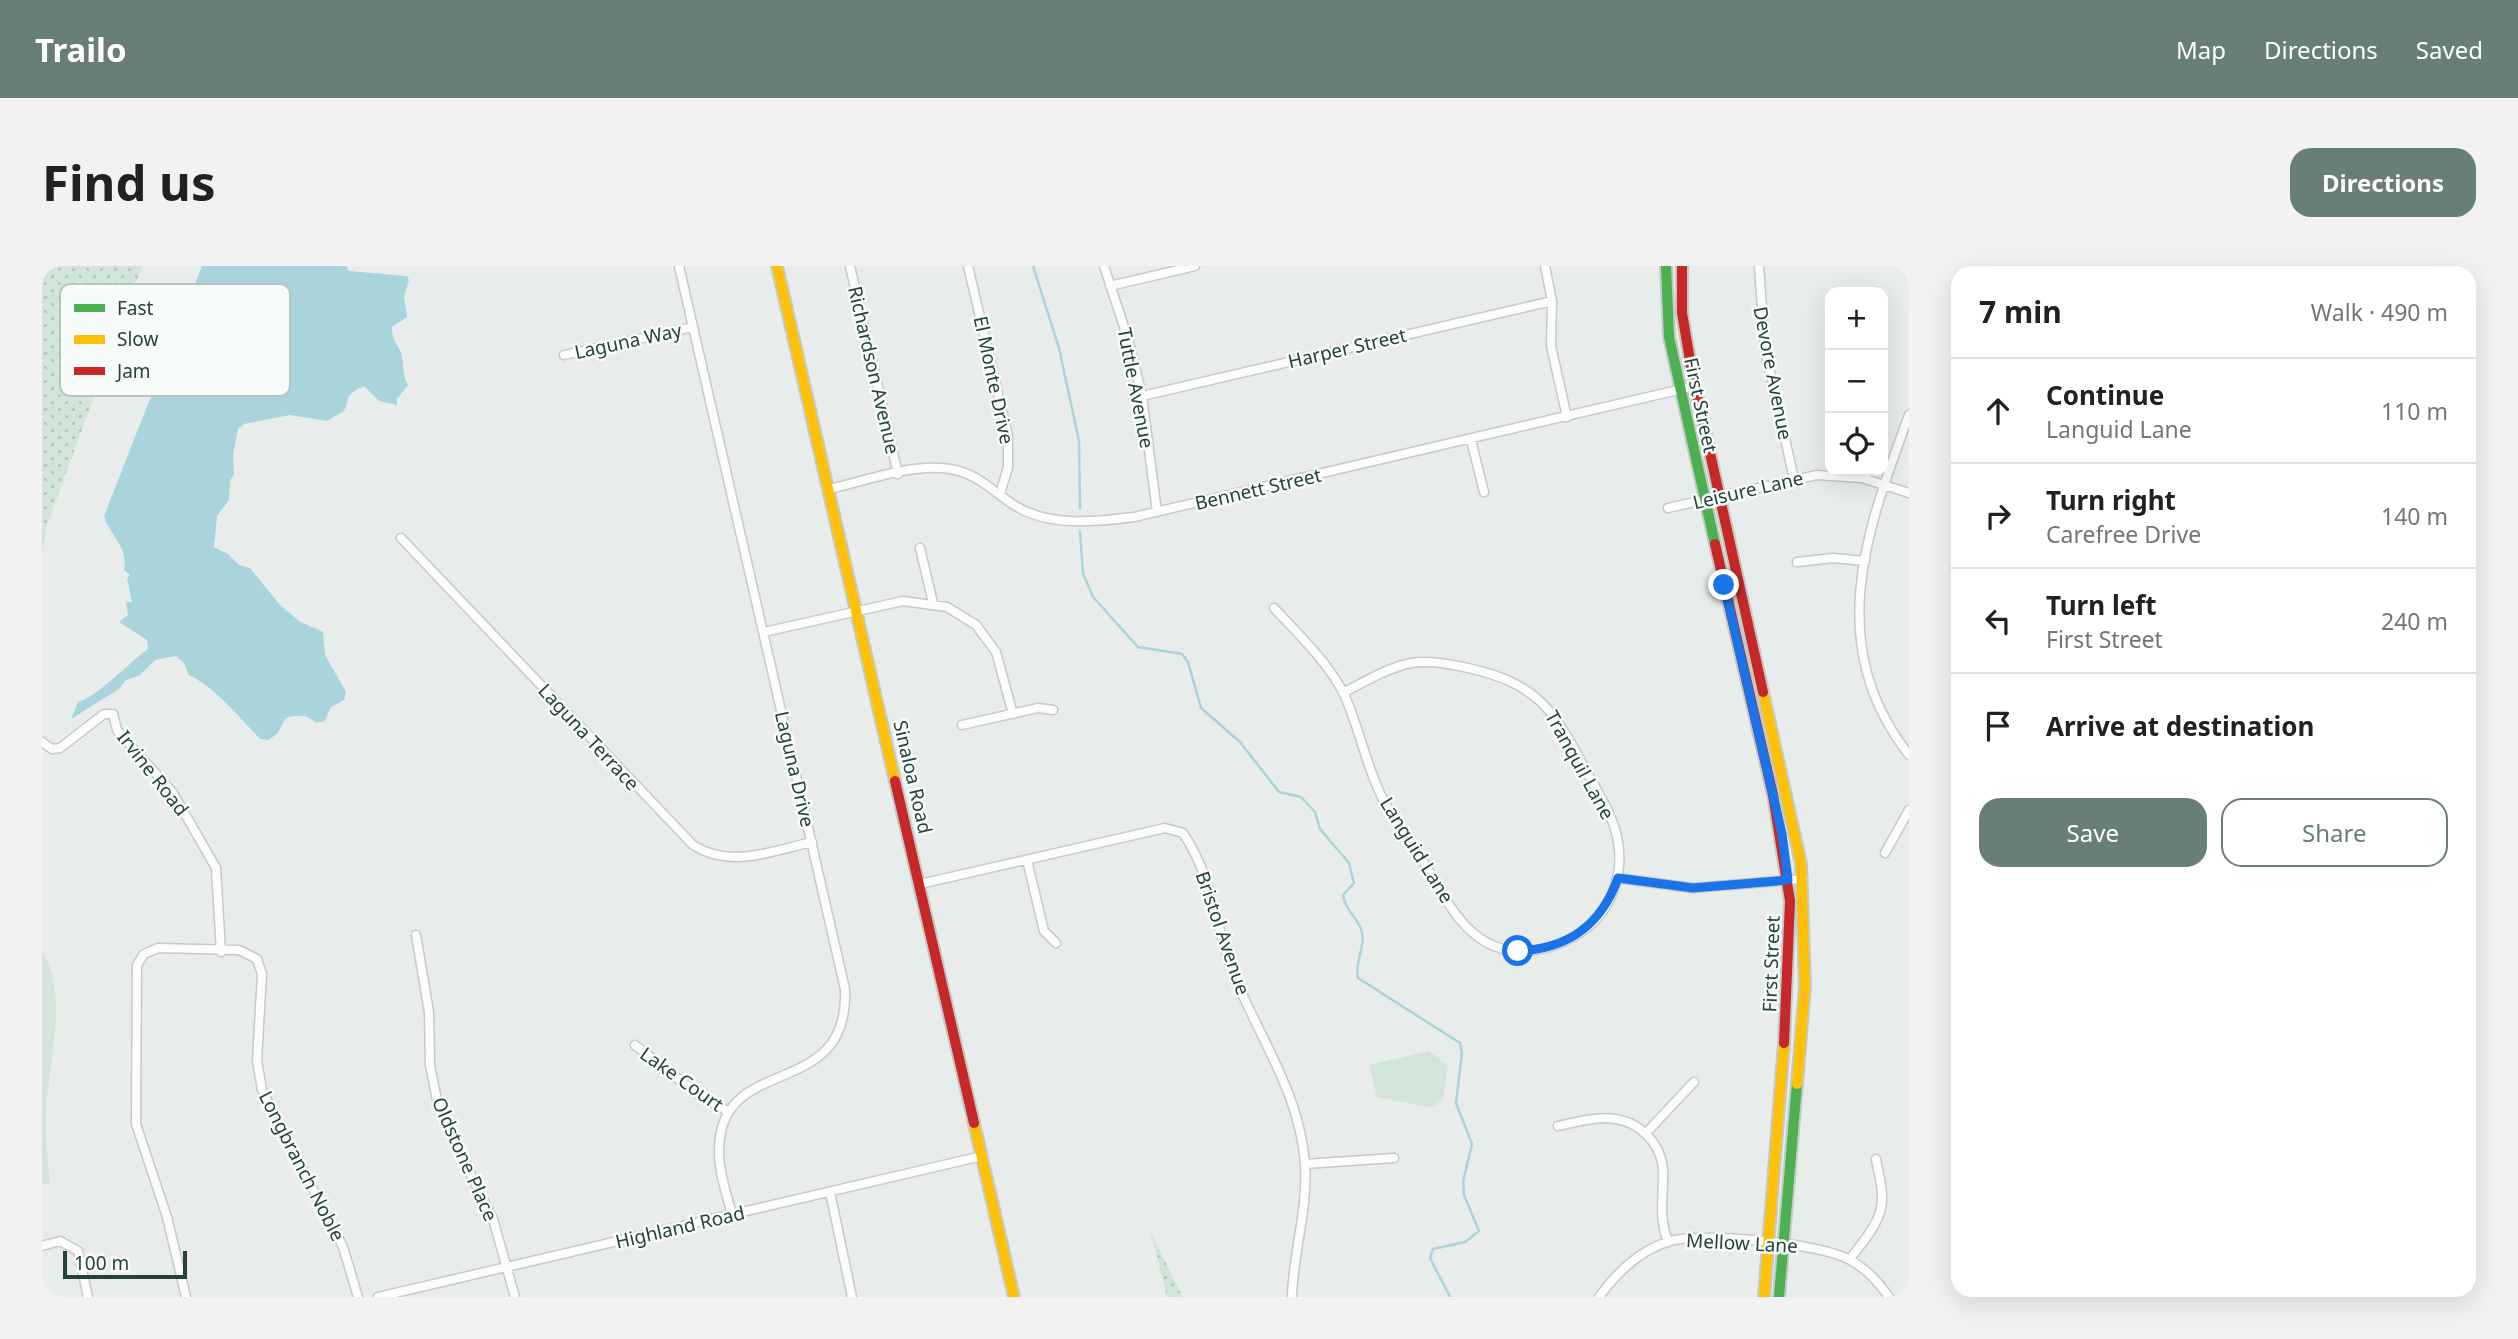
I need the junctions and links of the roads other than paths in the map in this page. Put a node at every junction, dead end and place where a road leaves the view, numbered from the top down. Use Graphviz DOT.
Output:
graph roads {
  1 [pos="679,266"];
  2 [pos="777,266"];
  3 [pos="850,266"];
  4 [pos="968,266"];
  5 [pos="1104,266"];
  6 [pos="1195,266"];
  7 [pos="1545,266"];
  8 [pos="1666,266"];
  9 [pos="1682,266"];
  10 [pos="1759,266"];
  11 [pos="1110,286"];
  12 [pos="1552,300"];
  13 [pos="693,327"];
  14 [pos="564,355"];
  15 [pos="1695,386"];
  16 [pos="1679,390"];
  17 [pos="1142,396"];
  18 [pos="1909,415"];
  19 [pos="1567,417"];
  20 [pos="1471,440"];
  21 [pos="898,474"];
  22 [pos="1794,479"];
  23 [pos="1884,484"];
  24 [pos="829,489"];
  25 [pos="1483,492"];
  26 [pos="1909,493"];
  27 [pos="1000,494"];
  28 [pos="1720,496"];
  29 [pos="1705,500"];
  30 [pos="1668,508"];
  31 [pos="1157,512"];
  32 [pos="401,538"];
  33 [pos="920,548"];
  34 [pos="1865,561"];
  35 [pos="1797,562"];
  36 [pos="933,603"];
  37 [pos="1274,608"];
  38 [pos="858,610"];
  39 [pos="764,632"];
  40 [pos="1343,693"];
  41 [pos="1053,710"];
  42 [pos="1013,714"];
  43 [pos="962,725"];
  44 [pos="42,742"];
  45 [pos="1909,754"];
  46 [pos="1909,810"];
  47 [pos="812,842"];
  48 [pos="1885,853"];
  49 [pos="1027,860"];
  50 [pos="1618,878"];
  51 [pos="1802,879"];
  52 [pos="1788,880"];
  53 [pos="920,884"];
  54 [pos="416,936"];
  55 [pos="1056,943"];
  56 [pos="221,952"];
  57 [pos="635,1045"];
  58 [pos="1694,1082"];
  59 [pos="730,1112"];
  60 [pos="1558,1126"];
  61 [pos="1646,1133"];
  62 [pos="982,1156"];
  63 [pos="1394,1158"];
  64 [pos="1876,1159"];
  65 [pos="1305,1164"];
  66 [pos="830,1192"];
  67 [pos="732,1215"];
  68 [pos="1668,1242"];
  69 [pos="1768,1243"];
  70 [pos="1783,1245"];
  71 [pos="42,1246"];
  72 [pos="1850,1259"];
  73 [pos="506,1267"];
  74 [pos="88,1297"];
  75 [pos="186,1297"];
  76 [pos="358,1297"];
  77 [pos="378,1297"];
  78 [pos="515,1297"];
  79 [pos="852,1297"];
  80 [pos="1014,1297"];
  81 [pos="1292,1297"];
  82 [pos="1599,1297"];
  83 [pos="1763,1297"];
  84 [pos="1779,1297"];
  85 [pos="1889,1297"];
  1 -- 13 [label="street, Laguna Drive"];
  2 -- 24 [label="main road, Sinaloa Road"];
  3 -- 21 [label="street, Richardson Avenue"];
  4 -- 27 [label="street, El Monte Drive"];
  5 -- 11 [label="street, Tuttle Avenue"];
  6 -- 11 [label="street"];
  7 -- 12 [label="street"];
  8 -- 16 [label="main road, First Street"];
  9 -- 15 [label="main road, First Street"];
  10 -- 22 [label="street, Devore Avenue"];
  11 -- 17 [label="street, Tuttle Avenue"];
  12 -- 17 [label="street, Harper Street"];
  12 -- 19 [label="street"];
  13 -- 14 [label="street, Laguna Way"];
  13 -- 39 [label="street, Laguna Drive"];
  15 -- 16 [label="street, Bennett Street"];
  15 -- 28 [label="main road, First Street"];
  16 -- 19 [label="street, Bennett Street"];
  16 -- 29 [label="main road, First Street"];
  17 -- 31 [label="street, Tuttle Avenue"];
  18 -- 23 [label="street"];
  19 -- 20 [label="street, Bennett Street"];
  20 -- 25 [label="street"];
  20 -- 31 [label="street, Bennett Street"];
  21 -- 24 [label="street, Bennett Street"];
  21 -- 27 [label="street, Bennett Street"];
  22 -- 23 [label="street, Leisure Lane"];
  22 -- 28 [label="street, Leisure Lane"];
  23 -- 26 [label="street, Leisure Lane"];
  23 -- 34 [label="street"];
  24 -- 38 [label="main road, Sinaloa Road"];
  27 -- 31 [label="street, Bennett Street"];
  28 -- 29 [label="street, Leisure Lane"];
  28 -- 51 [label="main road, First Street"];
  29 -- 30 [label="street, Leisure Lane"];
  29 -- 52 [label="main road, First Street"];
  32 -- 47 [label="street, Laguna Terrace"];
  33 -- 36 [label="street"];
  34 -- 35 [label="street"];
  34 -- 45 [label="street"];
  36 -- 38 [label="street"];
  36 -- 42 [label="street"];
  37 -- 40 [label="street, Languid Lane"];
  38 -- 39 [label="street"];
  38 -- 53 [label="main road, Sinaloa Road"];
  39 -- 47 [label="street, Laguna Drive"];
  40 -- 50 [label="street, Tranquil Lane"];
  40 -- 50 [label="street, Languid Lane"];
  41 -- 42 [label="street"];
  42 -- 43 [label="street"];
  44 -- 56 [label="street, Irvine Road"];
  46 -- 48 [label="street"];
  47 -- 59 [label="street, Laguna Drive"];
  49 -- 53 [label="street, Bristol Avenue"];
  49 -- 55 [label="street"];
  49 -- 65 [label="street, Bristol Avenue"];
  50 -- 52 [label="street"];
  51 -- 52 [label="street"];
  51 -- 70 [label="main road, First Street"];
  52 -- 69 [label="main road, First Street"];
  53 -- 62 [label="main road, Sinaloa Road"];
  54 -- 73 [label="street, Oldstone Place"];
  56 -- 75 [label="street, Longbranch Noble"];
  56 -- 76 [label="street, Longbranch Noble"];
  57 -- 59 [label="street, Lake Court"];
  58 -- 61 [label="street"];
  59 -- 67 [label="street, Laguna Drive"];
  60 -- 61 [label="street"];
  61 -- 68 [label="street"];
  62 -- 66 [label="street, Highland Road"];
  62 -- 80 [label="main road, Sinaloa Road"];
  63 -- 65 [label="street"];
  64 -- 72 [label="street"];
  65 -- 81 [label="street, Bristol Avenue"];
  66 -- 67 [label="street, Highland Road"];
  66 -- 79 [label="street"];
  67 -- 73 [label="street, Highland Road"];
  68 -- 69 [label="street, Mellow Lane"];
  68 -- 82 [label="street, Mellow Lane"];
  69 -- 70 [label="street, Mellow Lane"];
  69 -- 83 [label="main road, First Street"];
  70 -- 72 [label="street, Mellow Lane"];
  70 -- 84 [label="main road, First Street"];
  71 -- 74 [label="street"];
  72 -- 85 [label="street, Mellow Lane"];
  73 -- 77 [label="street, Highland Road"];
  73 -- 78 [label="street, Oldstone Place"];
}
